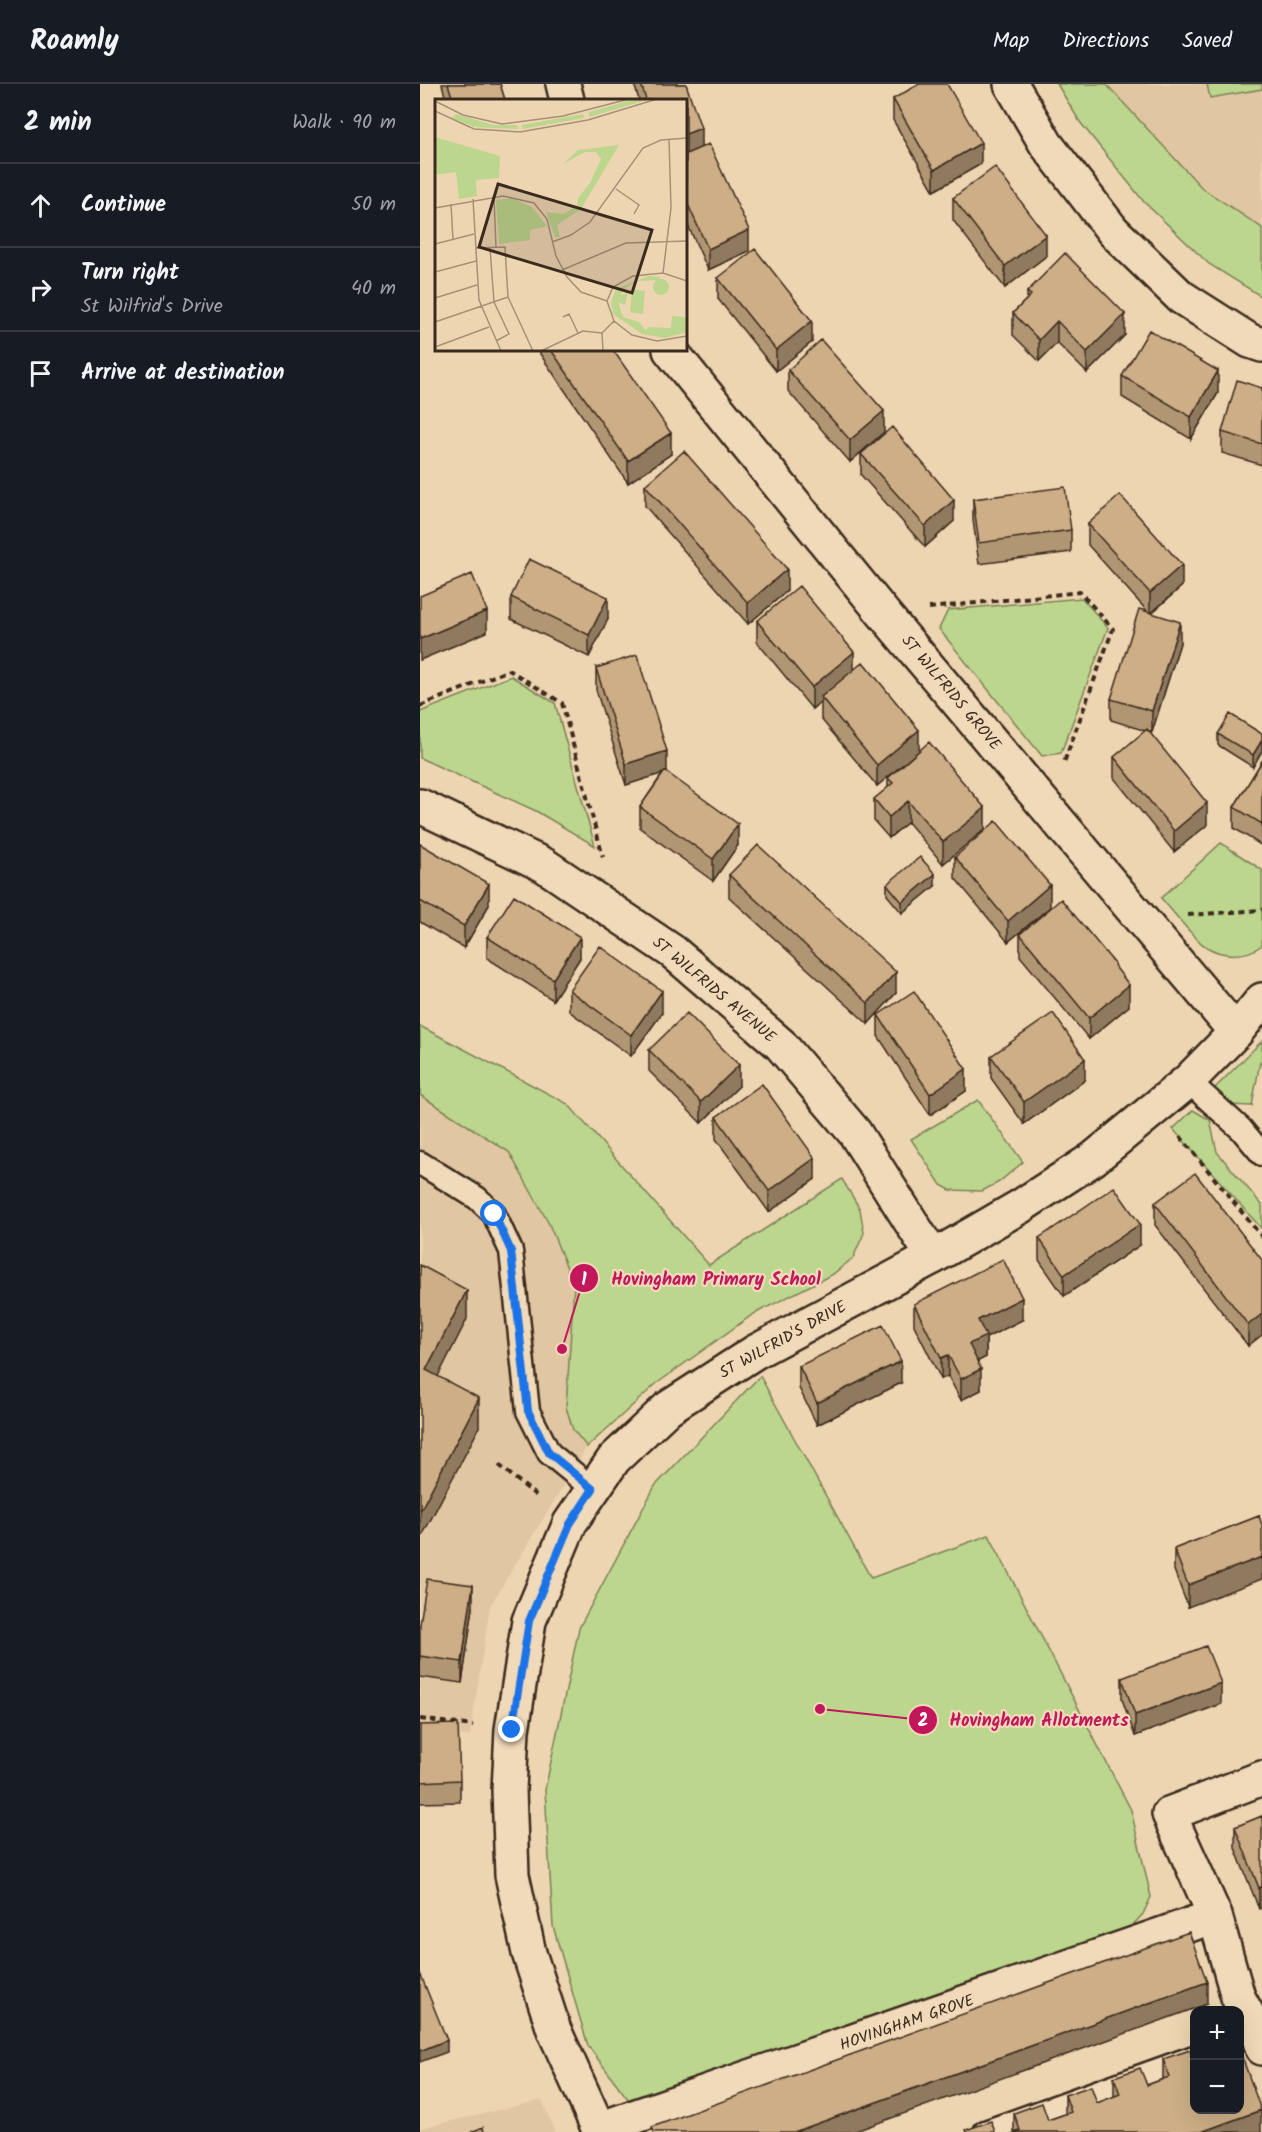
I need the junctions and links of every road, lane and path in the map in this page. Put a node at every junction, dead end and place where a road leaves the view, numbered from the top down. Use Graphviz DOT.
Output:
graph roads {
  1 [pos="562,84"];
  2 [pos="1011,84"];
  3 [pos="567,99"];
  4 [pos="1262,345"];
  5 [pos="671,351"];
  6 [pos="883,613"];
  7 [pos="420,706"];
  8 [pos="420,806"];
  9 [pos="1047,808"];
  10 [pos="1262,910"];
  11 [pos="619,916"];
  12 [pos="1140,917"];
  13 [pos="1262,1000"];
  14 [pos="1236,1032"];
  15 [pos="1188,1082"];
  16 [pos="1157,1107"];
  17 [pos="1262,1154"];
  18 [pos="420,1163"];
  19 [pos="1262,1237"];
  20 [pos="933,1257"];
  21 [pos="499,1465"];
  22 [pos="593,1489"];
  23 [pos="570,1524"];
  24 [pos="420,1719"];
  25 [pos="512,1730"];
  26 [pos="1262,1778"];
  27 [pos="1215,1916"];
  28 [pos="1250,1992"];
  29 [pos="1253,2041"];
  30 [pos="1190,2058"];
  31 [pos="600,2131"];
  32 [pos="985,2132"];
  1 -- 3 [label="street"];
  2 -- 4 [label="street"];
  5 -- 6 [label="street, ST WILFRIDS GROVE"];
  6 -- 9 [label="street, ST WILFRIDS GROVE"];
  6 -- 9 [label="path"];
  7 -- 11 [label="path"];
  8 -- 11 [label="street, ST WILFRIDS AVENUE"];
  9 -- 12 [label="street, ST WILFRIDS GROVE"];
  10 -- 12 [label="path"];
  11 -- 20 [label="street, ST WILFRIDS AVENUE"];
  12 -- 14 [label="street, ST WILFRIDS GROVE"];
  13 -- 14 [label="street, ST WILFRID'S DRIVE"];
  14 -- 15 [label="street, ST WILFRID'S DRIVE"];
  15 -- 16 [label="street, ST WILFRID'S DRIVE"];
  15 -- 17 [label="lane"];
  16 -- 19 [label="path"];
  16 -- 20 [label="street, ST WILFRID'S DRIVE"];
  18 -- 22 [label="lane"];
  20 -- 22 [label="street, ST WILFRID'S DRIVE"];
  21 -- 23 [label="path"];
  22 -- 23 [label="street, ST WILFRID'S DRIVE"];
  23 -- 25 [label="street, ST WILFRID'S DRIVE"];
  24 -- 25 [label="path"];
  25 -- 31 [label="street, ST WILFRID'S DRIVE"];
  26 -- 27 [label="street"];
  27 -- 28 [label="street"];
  27 -- 31 [label="street, HOVINGHAM GROVE"];
  28 -- 29 [label="street"];
  30 -- 32 [label="lane"];
}
